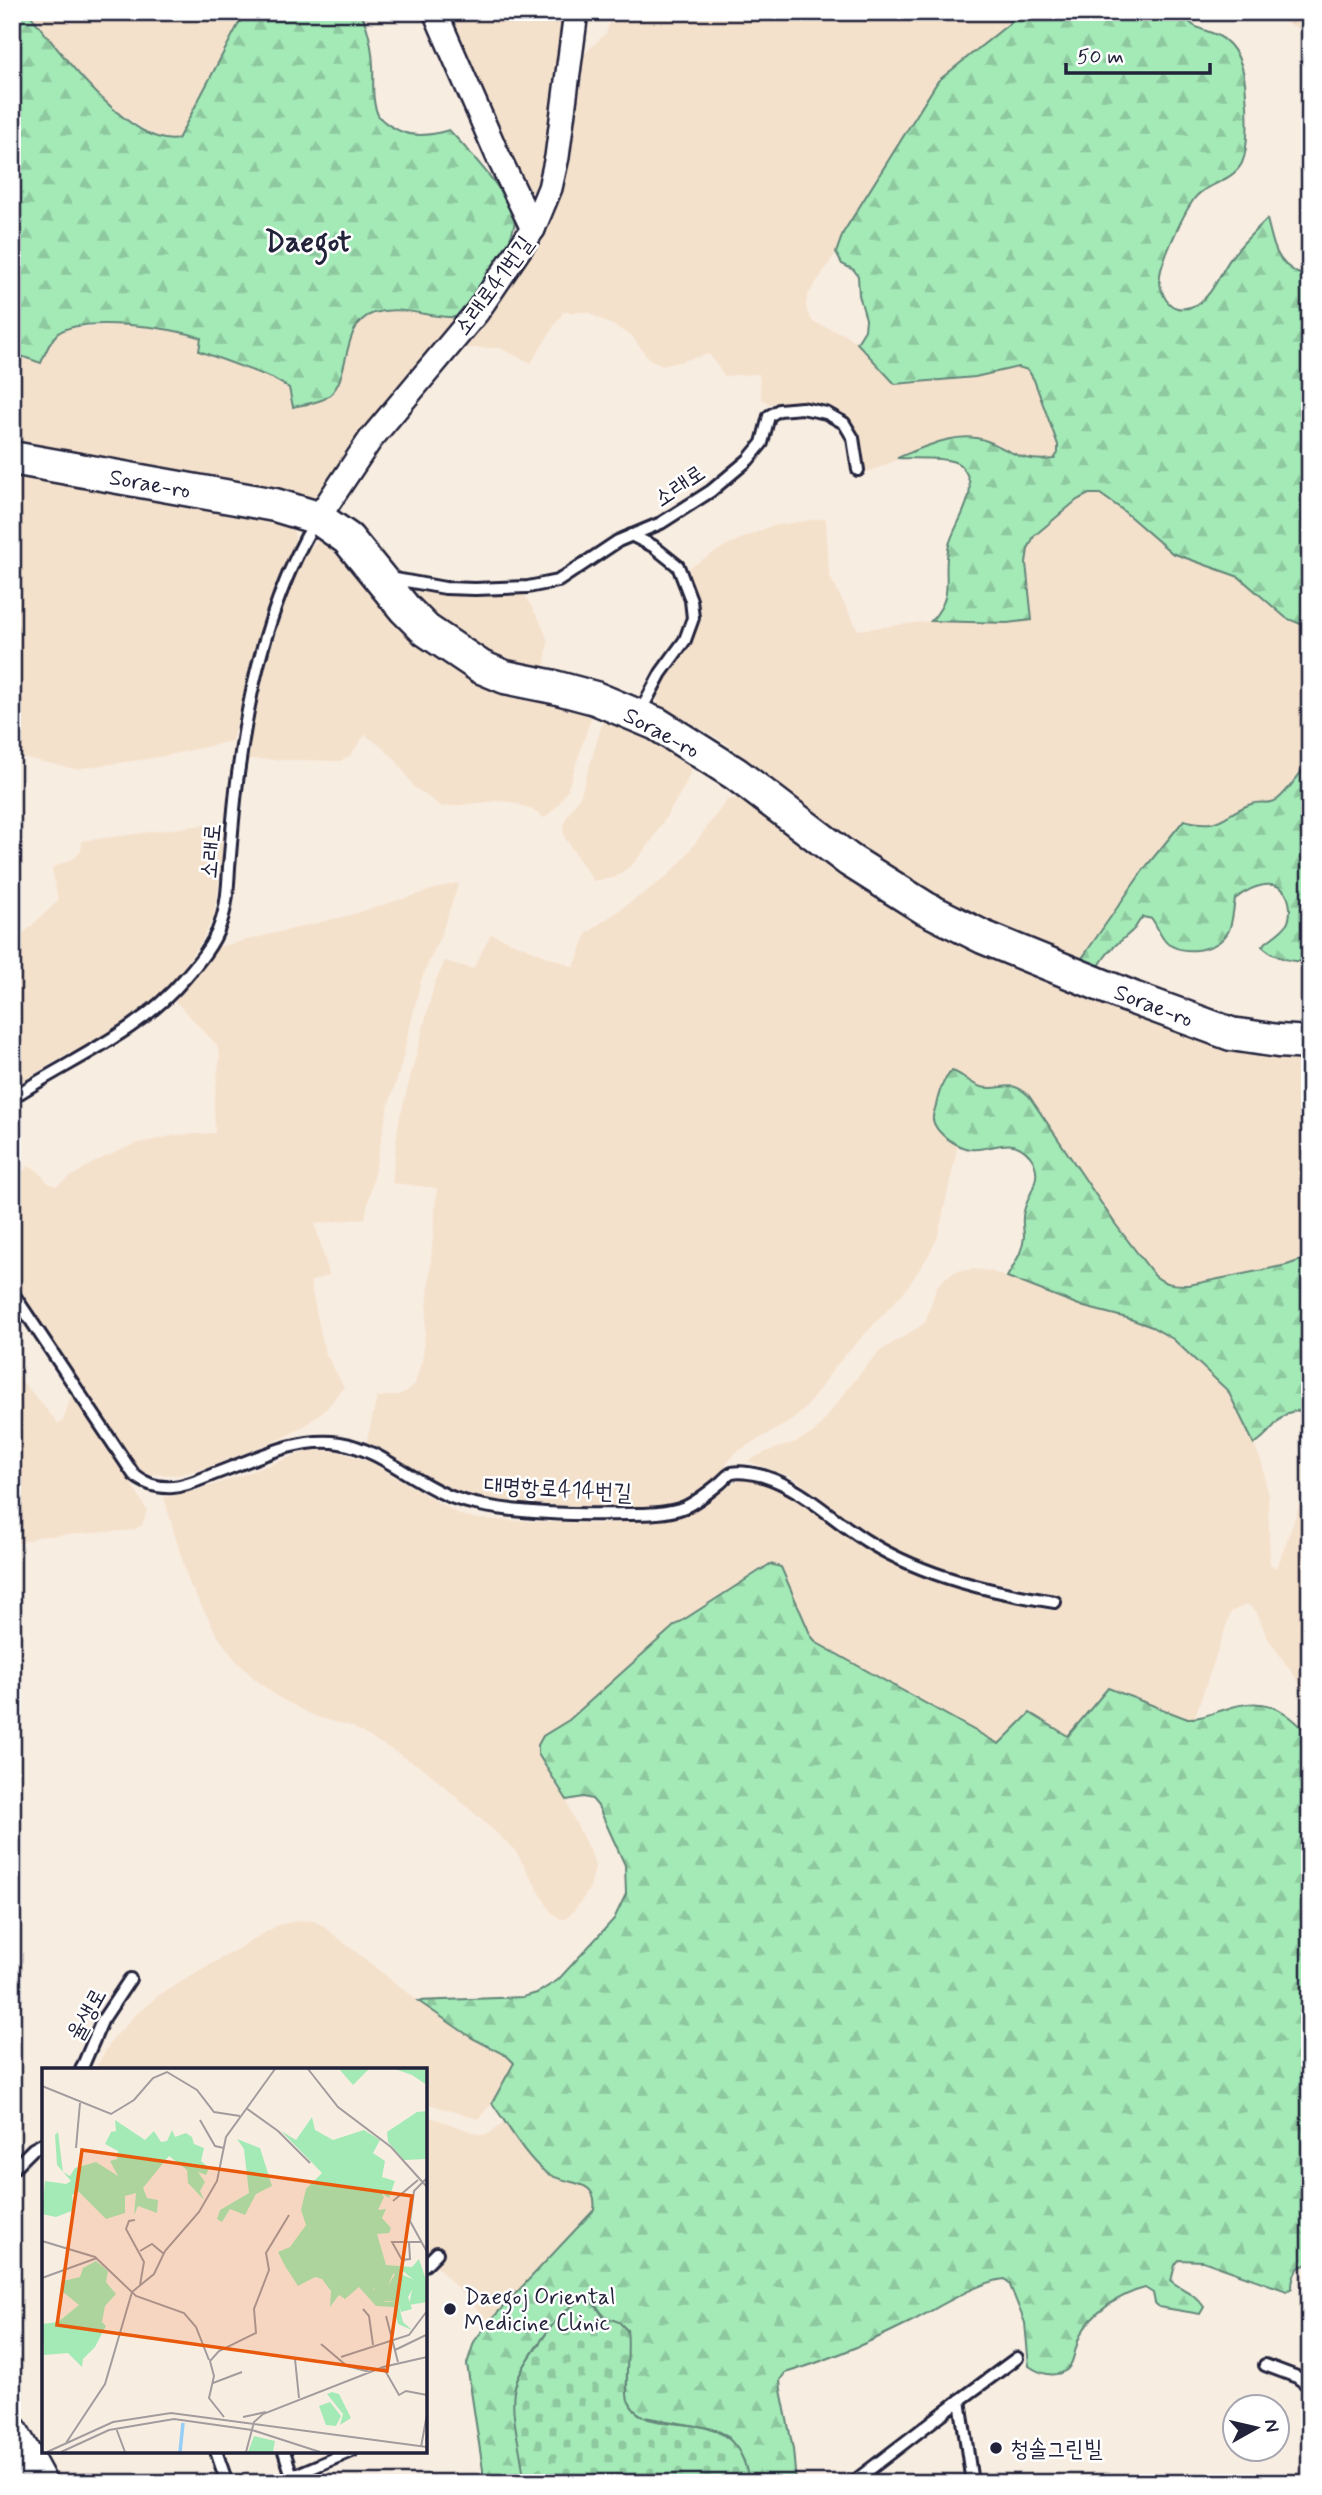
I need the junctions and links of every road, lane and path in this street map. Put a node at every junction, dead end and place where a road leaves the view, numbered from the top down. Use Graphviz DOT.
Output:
graph roads {
  1 [pos="435,12"];
  2 [pos="576,12"];
  3 [pos="533,229"];
  4 [pos="12,458"];
  5 [pos="858,470"];
  6 [pos="318,518"];
  7 [pos="631,536"];
  8 [pos="380,576"];
  9 [pos="638,716"];
  10 [pos="1310,1043"];
  11 [pos="12,1098"];
  12 [pos="12,1292"];
  13 [pos="1055,1602"];
  14 [pos="130,1979"];
  15 [pos="82,2068"];
  16 [pos="42,2144"];
  17 [pos="12,2170"];
  18 [pos="437,2253"];
  19 [pos="427,2264"];
  20 [pos="1017,2358"];
  21 [pos="1265,2365"];
  22 [pos="1310,2387"];
  23 [pos="960,2400"];
  24 [pos="12,2432"];
  25 [pos="217,2453"];
  26 [pos="285,2453"];
  27 [pos="348,2453"];
  28 [pos="30,2470"];
  29 [pos="292,2476"];
  30 [pos="227,2483"];
  31 [pos="276,2483"];
  32 [pos="852,2483"];
  33 [pos="972,2483"];
  1 -- 3 [label="street"];
  2 -- 3 [label="street, 소래로41번길"];
  3 -- 6 [label="street, 소래로41번길"];
  4 -- 6 [label="street, Sorae-ro"];
  5 -- 7 [label="lane, 소래로"];
  6 -- 8 [label="street, Sorae-ro"];
  6 -- 11 [label="lane, 소래로"];
  7 -- 8 [label="lane, 소래로"];
  7 -- 9 [label="lane"];
  8 -- 9 [label="street, Sorae-ro"];
  9 -- 10 [label="street, Sorae-ro"];
  12 -- 13 [label="lane, 대명항로414번길"];
  14 -- 15 [label="lane, 율생로"];
  16 -- 17 [label="lane"];
  18 -- 19 [label="lane"];
  20 -- 23 [label="lane"];
  21 -- 22 [label="lane"];
  23 -- 32 [label="lane"];
  23 -- 33 [label="lane"];
  24 -- 28 [label="street"];
  25 -- 30 [label="lane"];
  26 -- 29 [label="lane"];
  27 -- 29 [label="lane"];
  29 -- 31 [label="lane"];
}
